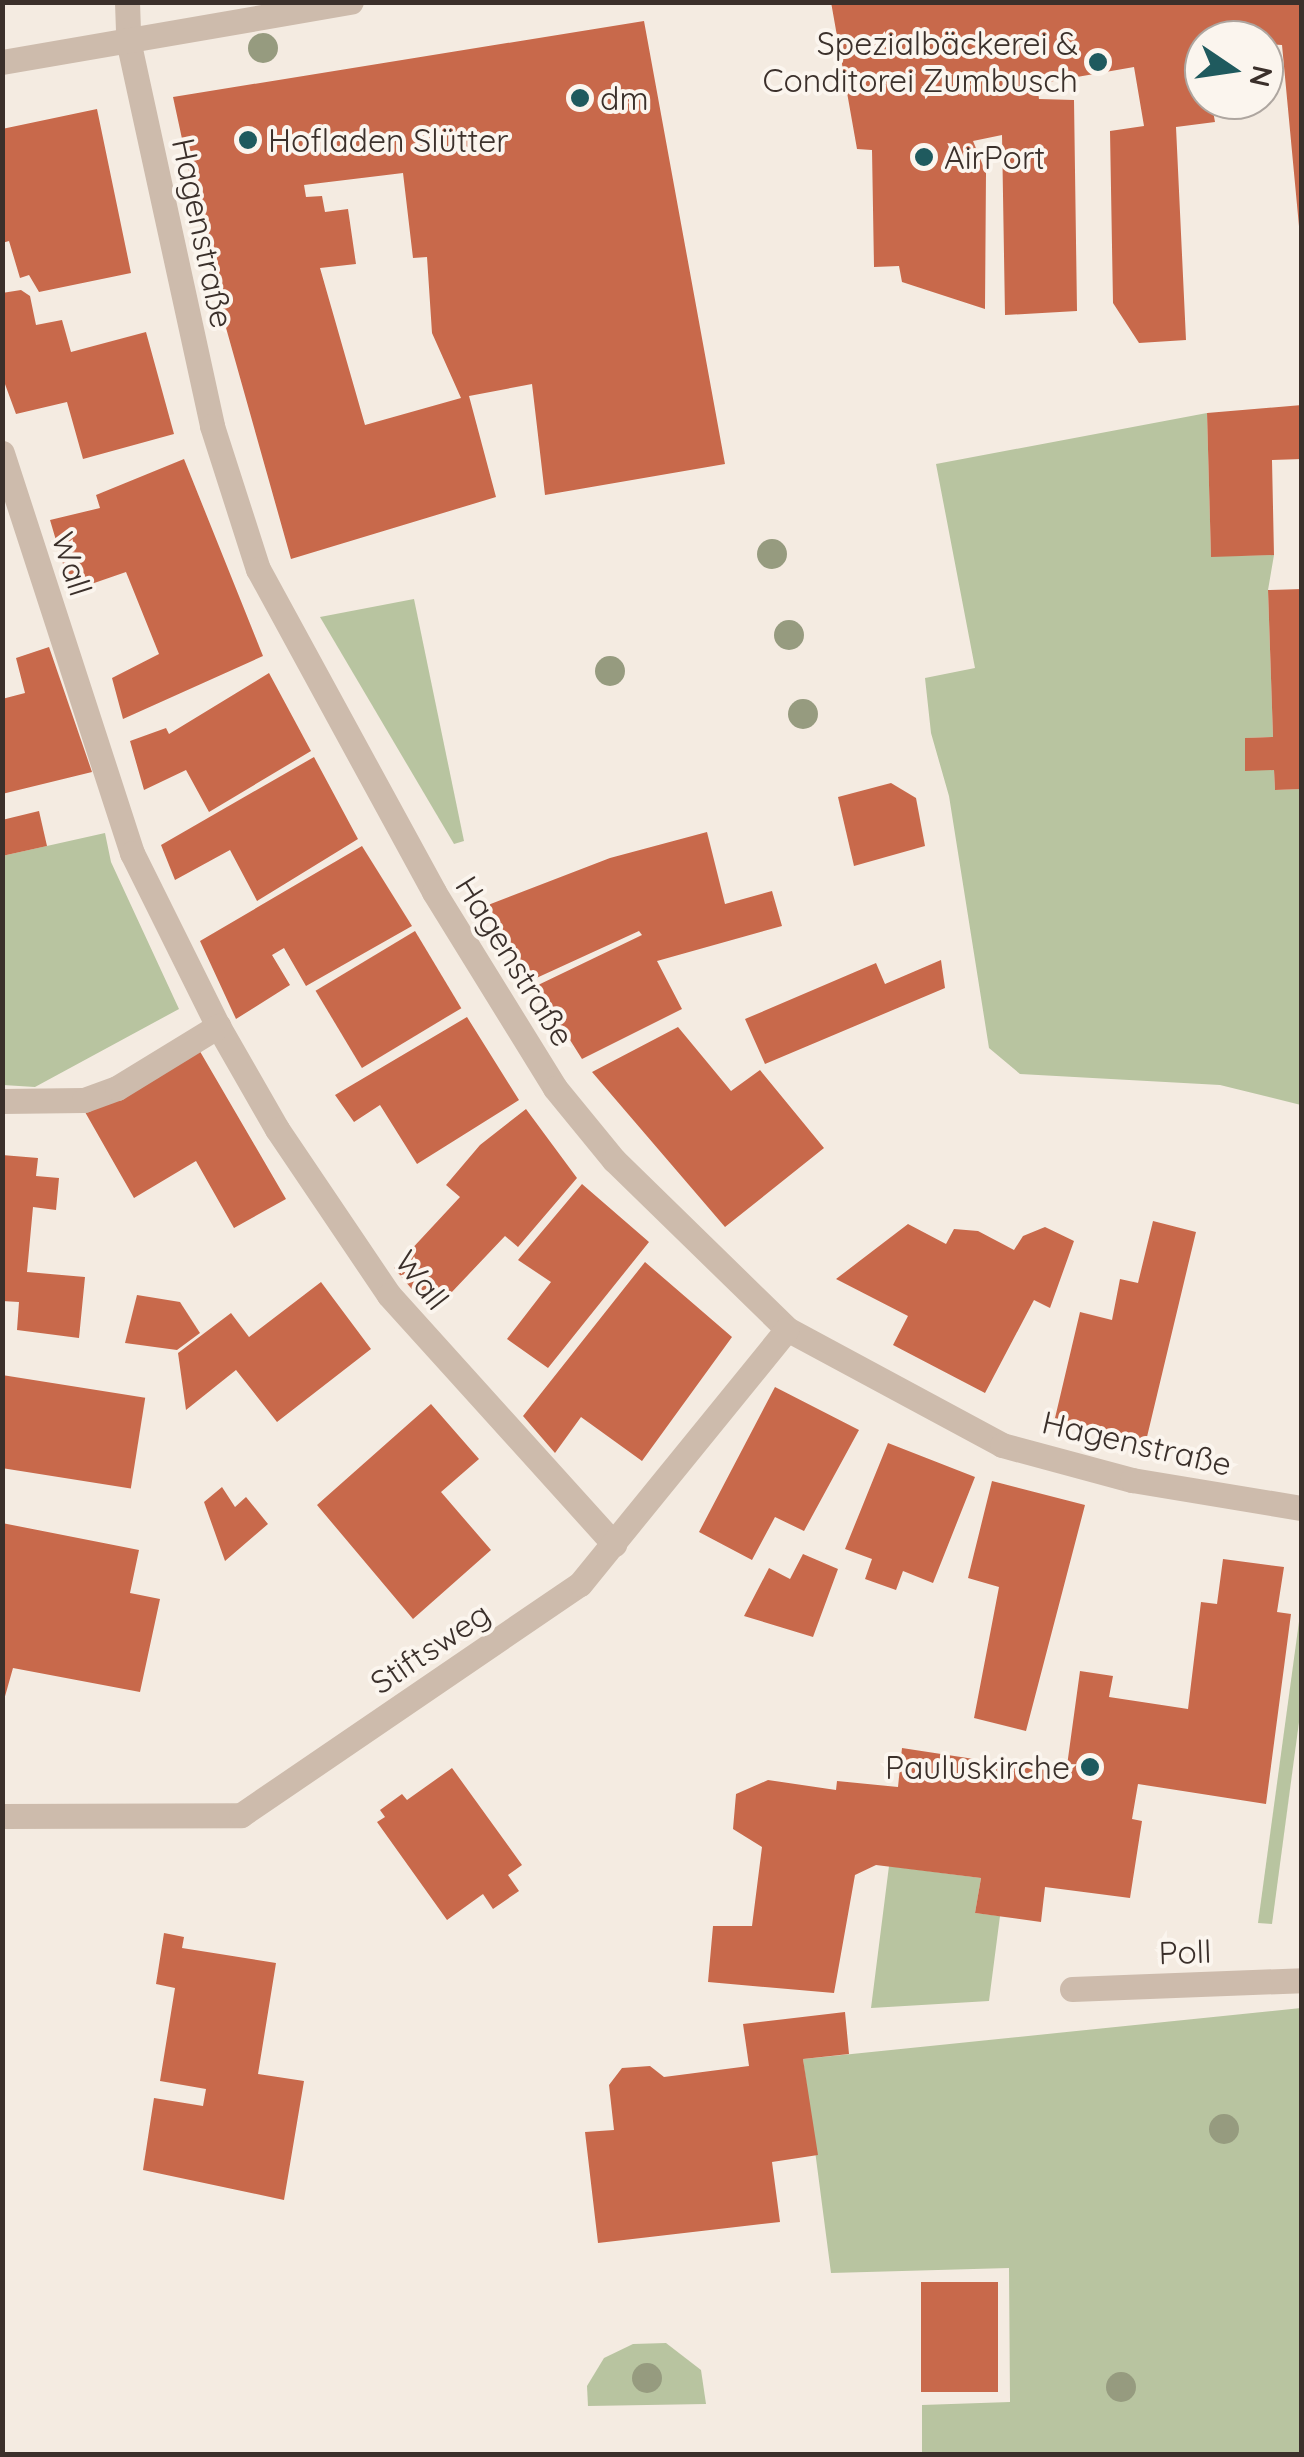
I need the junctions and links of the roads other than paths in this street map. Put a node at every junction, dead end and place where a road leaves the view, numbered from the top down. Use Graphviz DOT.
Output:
graph roads {
  1 [pos="128,2"];
  2 [pos="351,2"];
  3 [pos="128,40"];
  4 [pos="2,62"];
  5 [pos="2,453"];
  6 [pos="218,1026"];
  7 [pos="2,1100"];
  8 [pos="788,1329"];
  9 [pos="1302,1508"];
  10 [pos="614,1544"];
  11 [pos="2,1816"];
  12 [pos="1302,1980"];
  13 [pos="1072,1989"];
  1 -- 3 [label="street, Hagenstraße"];
  2 -- 3 [label="street"];
  3 -- 4 [label="street"];
  3 -- 8 [label="street, Hagenstraße"];
  5 -- 6 [label="street, Wall"];
  6 -- 7 [label="street"];
  6 -- 10 [label="street, Wall"];
  8 -- 9 [label="street, Hagenstraße"];
  8 -- 10 [label="street, Stiftsweg"];
  10 -- 11 [label="street, Stiftsweg"];
  12 -- 13 [label="street, Poll"];
}
